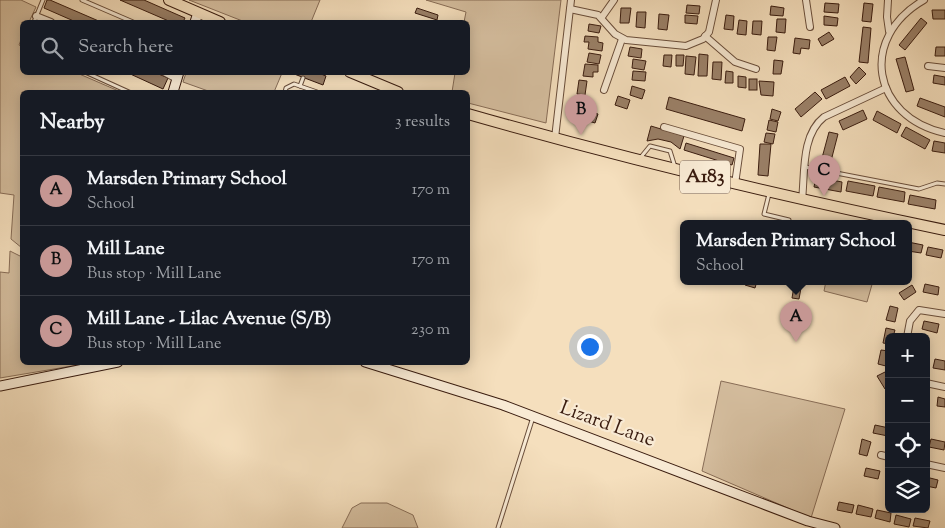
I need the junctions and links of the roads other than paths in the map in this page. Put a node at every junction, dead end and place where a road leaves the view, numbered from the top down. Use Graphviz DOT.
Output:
graph roads {
  1 [pos="43,0"];
  2 [pos="82,0"];
  3 [pos="168,0"];
  4 [pos="571,0"];
  5 [pos="614,0"];
  6 [pos="716,0"];
  7 [pos="806,0"];
  8 [pos="888,0"];
  9 [pos="924,0"];
  10 [pos="570,9"];
  11 [pos="196,18"];
  12 [pos="602,18"];
  13 [pos="35,19"];
  14 [pos="128,20"];
  15 [pos="810,27"];
  16 [pos="889,31"];
  17 [pos="704,36"];
  18 [pos="622,39"];
  19 [pos="928,66"];
  20 [pos="945,68"];
  21 [pos="756,69"];
  22 [pos="92,75"];
  23 [pos="357,75"];
  24 [pos="178,76"];
  25 [pos="303,78"];
  26 [pos="300,86"];
  27 [pos="886,88"];
  28 [pos="125,90"];
  29 [pos="174,90"];
  30 [pos="286,90"];
  31 [pos="311,90"];
  32 [pos="393,90"];
  33 [pos="604,90"];
  34 [pos="470,115"];
  35 [pos="664,127"];
  36 [pos="945,133"];
  37 [pos="555,138"];
  38 [pos="639,160"];
  39 [pos="805,167"];
  40 [pos="675,169"];
  41 [pos="735,184"];
  42 [pos="945,184"];
  43 [pos="769,192"];
  44 [pos="802,200"];
  45 [pos="790,220"];
  46 [pos="897,220"];
  47 [pos="912,223"];
  48 [pos="945,230"];
  49 [pos="945,314"];
  50 [pos="908,333"];
  51 [pos="103,365"];
  52 [pos="374,365"];
  53 [pos="930,383"];
  54 [pos="0,386"];
  55 [pos="945,387"];
  56 [pos="533,417"];
  57 [pos="881,455"];
  58 [pos="885,456"];
  59 [pos="930,465"];
  60 [pos="945,468"];
  61 [pos="498,528"];
  62 [pos="835,528"];
  1 -- 13 [label="lane"];
  2 -- 14 [label="lane"];
  3 -- 11 [label="main road"];
  4 -- 10 [label="street"];
  5 -- 12 [label="street"];
  6 -- 17 [label="street"];
  7 -- 15 [label="street"];
  8 -- 16 [label="street"];
  9 -- 16 [label="street"];
  10 -- 12 [label="street"];
  10 -- 37 [label="street"];
  12 -- 18 [label="street"];
  16 -- 27 [label="street"];
  17 -- 18 [label="street"];
  17 -- 21 [label="street"];
  18 -- 33 [label="street"];
  19 -- 20 [label="street"];
  22 -- 28 [label="lane"];
  23 -- 32 [label="main road"];
  24 -- 29 [label="street"];
  25 -- 26 [label="lane"];
  26 -- 30 [label="lane"];
  26 -- 31 [label="lane"];
  27 -- 36 [label="street"];
  27 -- 39 [label="street"];
  34 -- 37 [label="main road, A183"];
  35 -- 41 [label="street"];
  37 -- 38 [label="main road, A183"];
  38 -- 40 [label="main road, A183"];
  38 -- 40 [label="lane"];
  39 -- 42 [label="lane"];
  39 -- 44 [label="street"];
  40 -- 41 [label="main road, A183"];
  41 -- 43 [label="main road, A183"];
  43 -- 44 [label="main road, A183"];
  43 -- 45 [label="lane"];
  44 -- 46 [label="main road, A183"];
  47 -- 48 [label="main road, A183"];
  49 -- 50 [label="street"];
  51 -- 54 [label="street"];
  52 -- 56 [label="street, Lizard Lane"];
  53 -- 55 [label="street"];
  56 -- 61 [label="lane"];
  56 -- 62 [label="street, Lizard Lane"];
  57 -- 58 [label="street"];
  59 -- 60 [label="street"];
}
